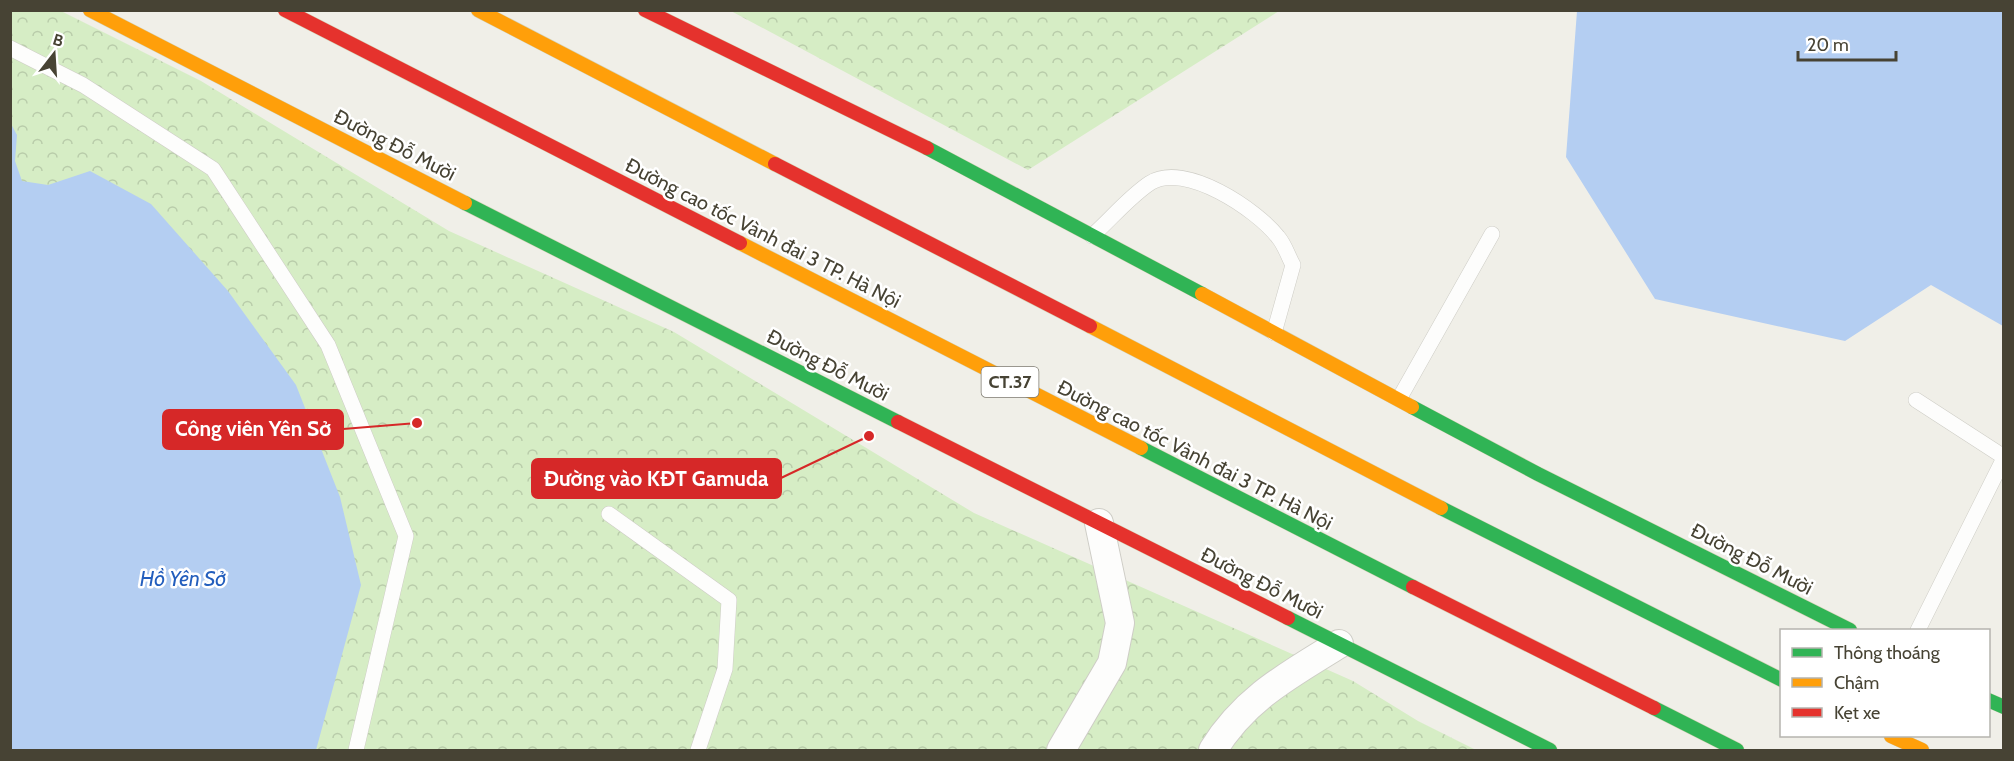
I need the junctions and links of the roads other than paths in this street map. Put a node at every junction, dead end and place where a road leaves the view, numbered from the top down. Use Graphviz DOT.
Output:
graph roads {
  1 [pos="90,10"];
  2 [pos="285,10"];
  3 [pos="478,10"];
  4 [pos="645,10"];
  5 [pos="10,48"];
  6 [pos="1492,234"];
  7 [pos="1092,236"];
  8 [pos="1274,333"];
  9 [pos="1399,399"];
  10 [pos="1916,400"];
  11 [pos="2004,457"];
  12 [pos="609,514"];
  13 [pos="1099,523"];
  14 [pos="1848,629"];
  15 [pos="1918,629"];
  16 [pos="1339,644"];
  17 [pos="1780,679"];
  18 [pos="1990,700"];
  19 [pos="2004,707"];
  20 [pos="1895,737"];
  21 [pos="356,750"];
  22 [pos="698,750"];
  23 [pos="1061,750"];
  24 [pos="1213,750"];
  25 [pos="1550,750"];
  26 [pos="1737,750"];
  27 [pos="1922,750"];
  1 -- 13 [label="main road, Đường Đỗ Mười"];
  2 -- 26 [label="main road, Đường cao tốc Vành đai 3 TP. Hà Nội / CT.37"];
  3 -- 17 [label="main road"];
  4 -- 7 [label="main road, Đường Đỗ Mười"];
  5 -- 21 [label="lane"];
  6 -- 9 [label="lane"];
  7 -- 8 [label="main road, Đường Đỗ Mười"];
  7 -- 8 [label="lane"];
  8 -- 9 [label="main road, Đường Đỗ Mười"];
  9 -- 14 [label="main road, Đường Đỗ Mười"];
  10 -- 11 [label="lane"];
  11 -- 15 [label="lane"];
  12 -- 22 [label="lane"];
  13 -- 16 [label="main road, Đường Đỗ Mười"];
  13 -- 23 [label="street"];
  16 -- 24 [label="street"];
  16 -- 25 [label="main road, Đường Đỗ Mười"];
  18 -- 19 [label="main road"];
  20 -- 27 [label="main road"];
}
